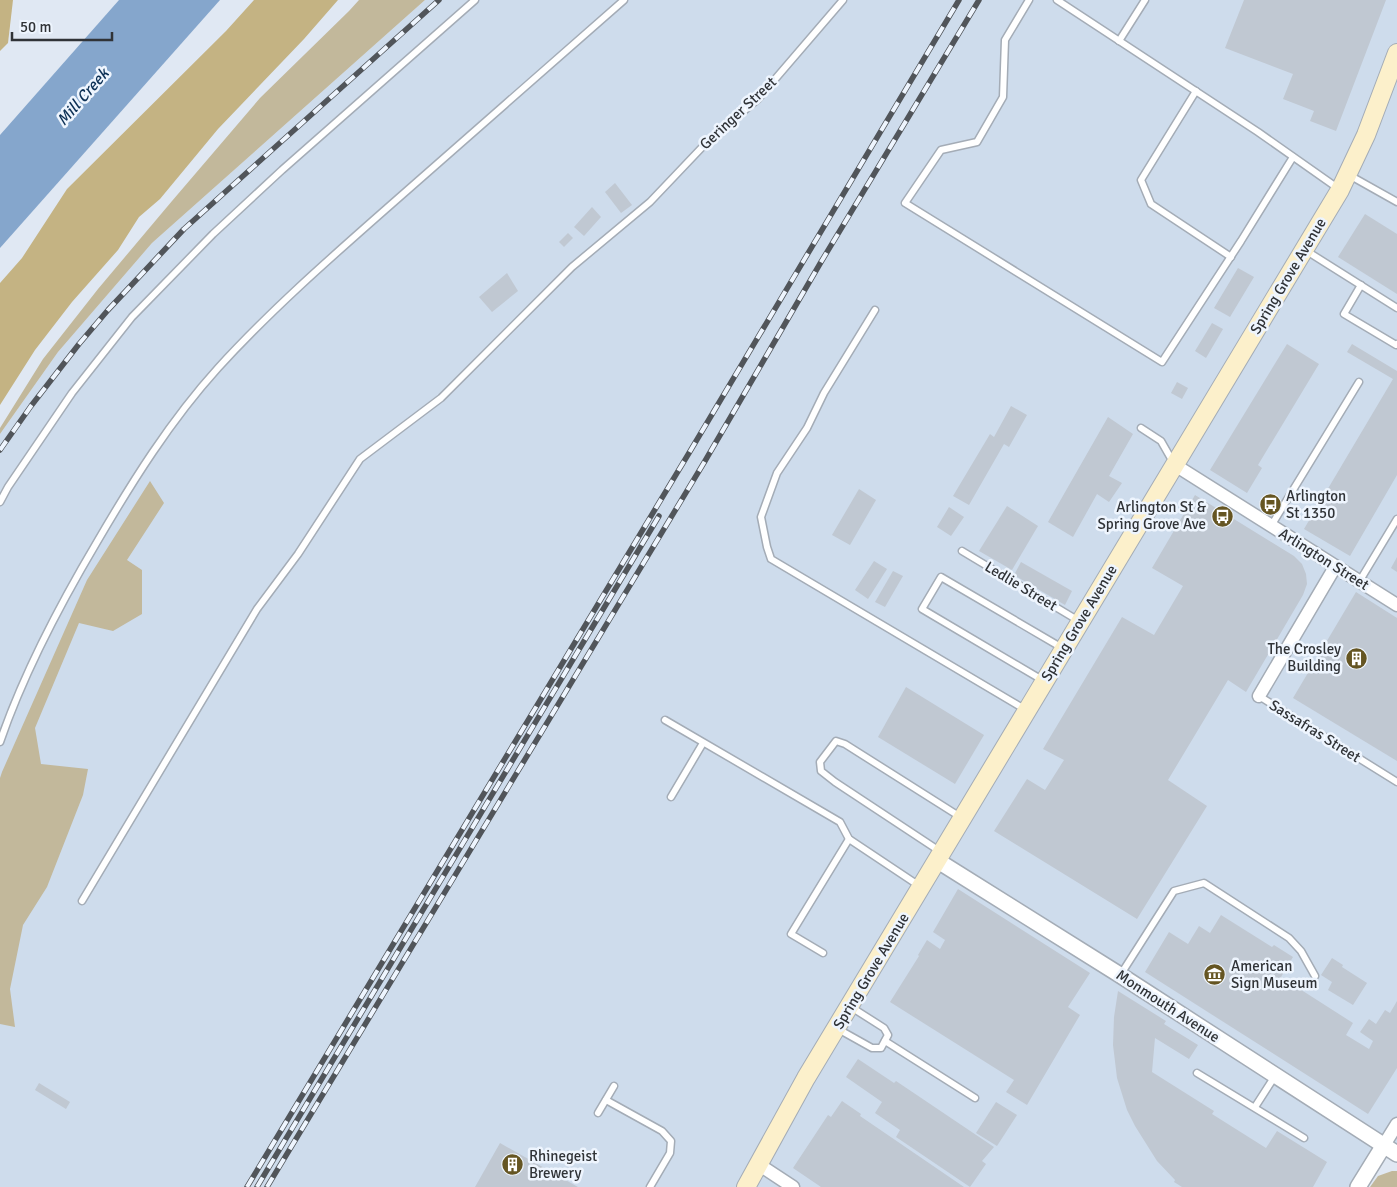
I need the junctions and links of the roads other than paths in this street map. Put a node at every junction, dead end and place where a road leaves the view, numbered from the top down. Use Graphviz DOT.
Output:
graph roads {
  1 [pos="475,0"];
  2 [pos="624,0"];
  3 [pos="844,0"];
  4 [pos="1029,0"];
  5 [pos="1057,0"];
  6 [pos="1145,0"];
  7 [pos="1119,41"];
  8 [pos="1395,64"];
  9 [pos="1196,91"];
  10 [pos="1293,157"];
  11 [pos="1344,182"];
  12 [pos="1397,202"];
  13 [pos="1304,249"];
  14 [pos="1231,257"];
  15 [pos="1361,285"];
  16 [pos="1397,308"];
  17 [pos="875,310"];
  18 [pos="1397,344"];
  19 [pos="1359,382"];
  20 [pos="1141,428"];
  21 [pos="1175,465"];
  22 [pos="0,502"];
  23 [pos="1397,519"];
  24 [pos="1271,526"];
  25 [pos="962,551"];
  26 [pos="1335,566"];
  27 [pos="1359,582"];
  28 [pos="1397,605"];
  29 [pos="1080,621"];
  30 [pos="1064,649"];
  31 [pos="1045,681"];
  32 [pos="1259,696"];
  33 [pos="1027,711"];
  34 [pos="665,720"];
  35 [pos="0,742"];
  36 [pos="703,743"];
  37 [pos="1397,782"];
  38 [pos="671,797"];
  39 [pos="963,819"];
  40 [pos="849,839"];
  41 [pos="941,857"];
  42 [pos="922,887"];
  43 [pos="82,901"];
  44 [pos="823,953"];
  45 [pos="1120,975"];
  46 [pos="1315,976"];
  47 [pos="850,1006"];
  48 [pos="837,1028"];
  49 [pos="885,1041"];
  50 [pos="1197,1073"];
  51 [pos="1275,1075"];
  52 [pos="614,1086"];
  53 [pos="976,1098"];
  54 [pos="606,1100"];
  55 [pos="1255,1108"];
  56 [pos="598,1113"];
  57 [pos="1397,1124"];
  58 [pos="1304,1138"];
  59 [pos="1384,1145"];
  60 [pos="1397,1154"];
  61 [pos="758,1164"];
  62 [pos="650,1187"];
  63 [pos="746,1187"];
  64 [pos="793,1187"];
  65 [pos="1358,1187"];
  1 -- 22 [label="lane"];
  2 -- 35 [label="lane"];
  3 -- 43 [label="lane, Geringer Street"];
  4 -- 14 [label="lane"];
  5 -- 7 [label="lane"];
  6 -- 7 [label="lane"];
  7 -- 9 [label="lane"];
  8 -- 11 [label="main road, Spring Grove Avenue"];
  9 -- 10 [label="lane"];
  9 -- 14 [label="lane"];
  10 -- 11 [label="lane"];
  10 -- 14 [label="lane"];
  11 -- 12 [label="lane"];
  11 -- 13 [label="main road, Spring Grove Avenue"];
  13 -- 15 [label="lane"];
  13 -- 21 [label="main road, Spring Grove Avenue"];
  15 -- 16 [label="lane"];
  15 -- 18 [label="lane"];
  17 -- 33 [label="lane"];
  19 -- 24 [label="lane"];
  20 -- 21 [label="lane"];
  21 -- 24 [label="street, Arlington Street"];
  21 -- 29 [label="main road, Spring Grove Avenue"];
  23 -- 27 [label="lane"];
  24 -- 26 [label="street, Arlington Street"];
  25 -- 29 [label="lane, Ledlie Street"];
  26 -- 27 [label="street, Arlington Street"];
  26 -- 32 [label="street, Sassafras Street"];
  27 -- 28 [label="street, Arlington Street"];
  29 -- 30 [label="main road, Spring Grove Avenue"];
  30 -- 31 [label="main road, Spring Grove Avenue"];
  30 -- 31 [label="lane"];
  31 -- 33 [label="main road, Spring Grove Avenue"];
  32 -- 37 [label="lane, Sassafras Street"];
  33 -- 39 [label="main road, Spring Grove Avenue"];
  34 -- 36 [label="lane"];
  36 -- 38 [label="lane"];
  36 -- 40 [label="lane"];
  39 -- 41 [label="main road, Spring Grove Avenue"];
  39 -- 41 [label="lane"];
  40 -- 42 [label="lane"];
  40 -- 44 [label="lane"];
  41 -- 42 [label="main road, Spring Grove Avenue"];
  41 -- 45 [label="street, Monmouth Avenue"];
  42 -- 47 [label="main road, Spring Grove Avenue"];
  45 -- 46 [label="lane"];
  45 -- 51 [label="street, Monmouth Avenue"];
  47 -- 48 [label="main road, Spring Grove Avenue"];
  47 -- 49 [label="lane"];
  48 -- 49 [label="lane"];
  48 -- 61 [label="main road, Spring Grove Avenue"];
  49 -- 53 [label="lane"];
  50 -- 55 [label="lane"];
  51 -- 55 [label="lane"];
  51 -- 59 [label="street, Monmouth Avenue"];
  52 -- 54 [label="lane"];
  54 -- 56 [label="lane"];
  54 -- 62 [label="lane"];
  55 -- 58 [label="lane"];
  57 -- 59 [label="street"];
  59 -- 60 [label="street, Monmouth Avenue"];
  59 -- 65 [label="street"];
  61 -- 63 [label="main road, Spring Grove Avenue"];
  61 -- 64 [label="street"];
}
